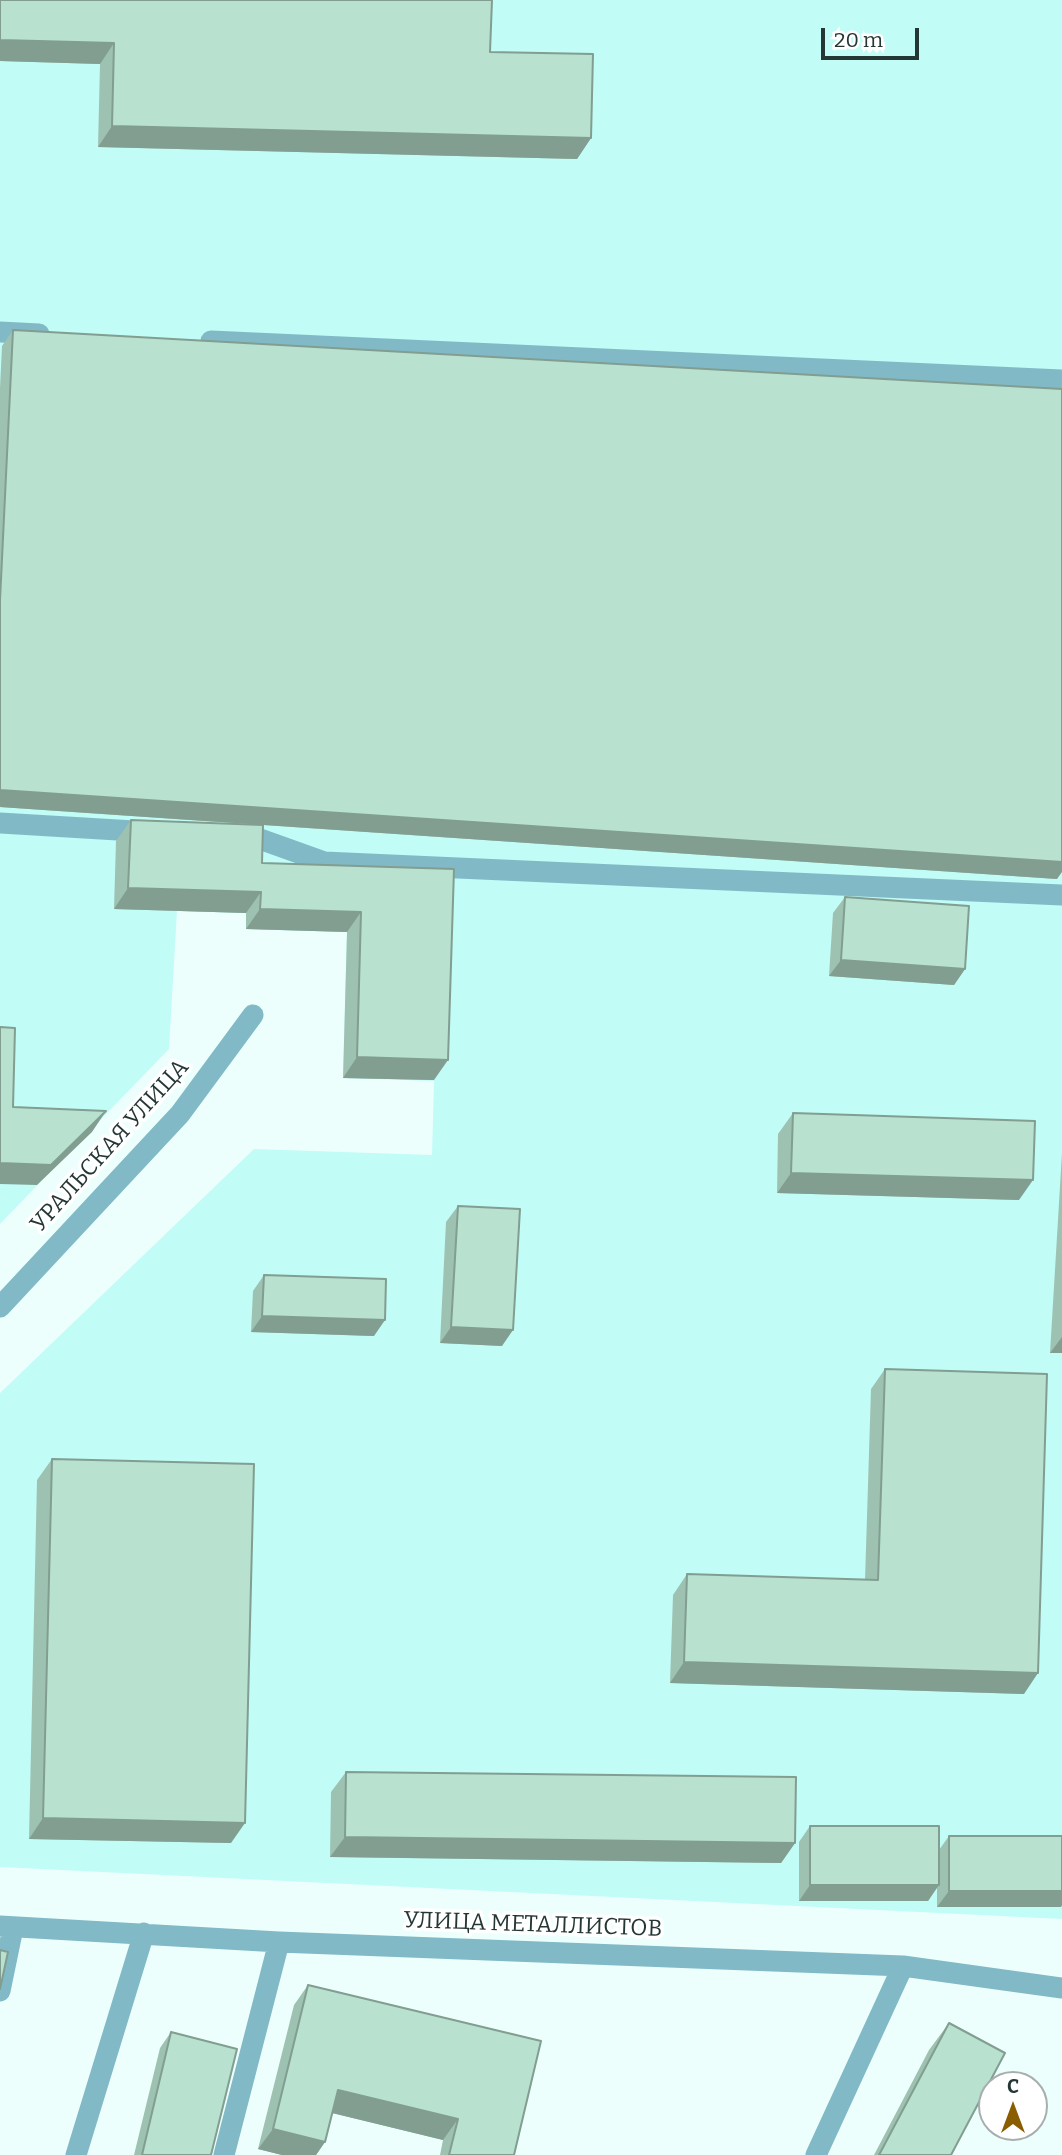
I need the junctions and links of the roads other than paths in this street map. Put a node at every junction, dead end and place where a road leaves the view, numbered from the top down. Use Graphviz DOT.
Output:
graph roads {
  1 [pos="0,332"];
  2 [pos="58,334"];
  3 [pos="197,341"];
  4 [pos="1062,380"];
  5 [pos="0,823"];
  6 [pos="176,833"];
  7 [pos="216,836"];
  8 [pos="1062,895"];
  9 [pos="253,1015"];
  10 [pos="0,1307"];
  11 [pos="7,1927"];
  12 [pos="144,1933"];
  13 [pos="279,1942"];
  14 [pos="903,1966"];
  15 [pos="1062,1989"];
  16 [pos="0,1991"];
  17 [pos="76,2155"];
  18 [pos="225,2155"];
  19 [pos="816,2155"];
  1 -- 2 [label="street"];
  3 -- 4 [label="street"];
  5 -- 6 [label="street"];
  7 -- 8 [label="street"];
  9 -- 10 [label="street, УРАЛЬСКАЯ УЛИЦА"];
  11 -- 12 [label="street, УЛИЦА МЕТАЛЛИСТОВ"];
  11 -- 16 [label="street"];
  12 -- 13 [label="street, УЛИЦА МЕТАЛЛИСТОВ"];
  12 -- 17 [label="street"];
  13 -- 14 [label="street, УЛИЦА МЕТАЛЛИСТОВ"];
  13 -- 18 [label="street"];
  14 -- 15 [label="street, УЛИЦА МЕТАЛЛИСТОВ"];
  14 -- 19 [label="street"];
}
